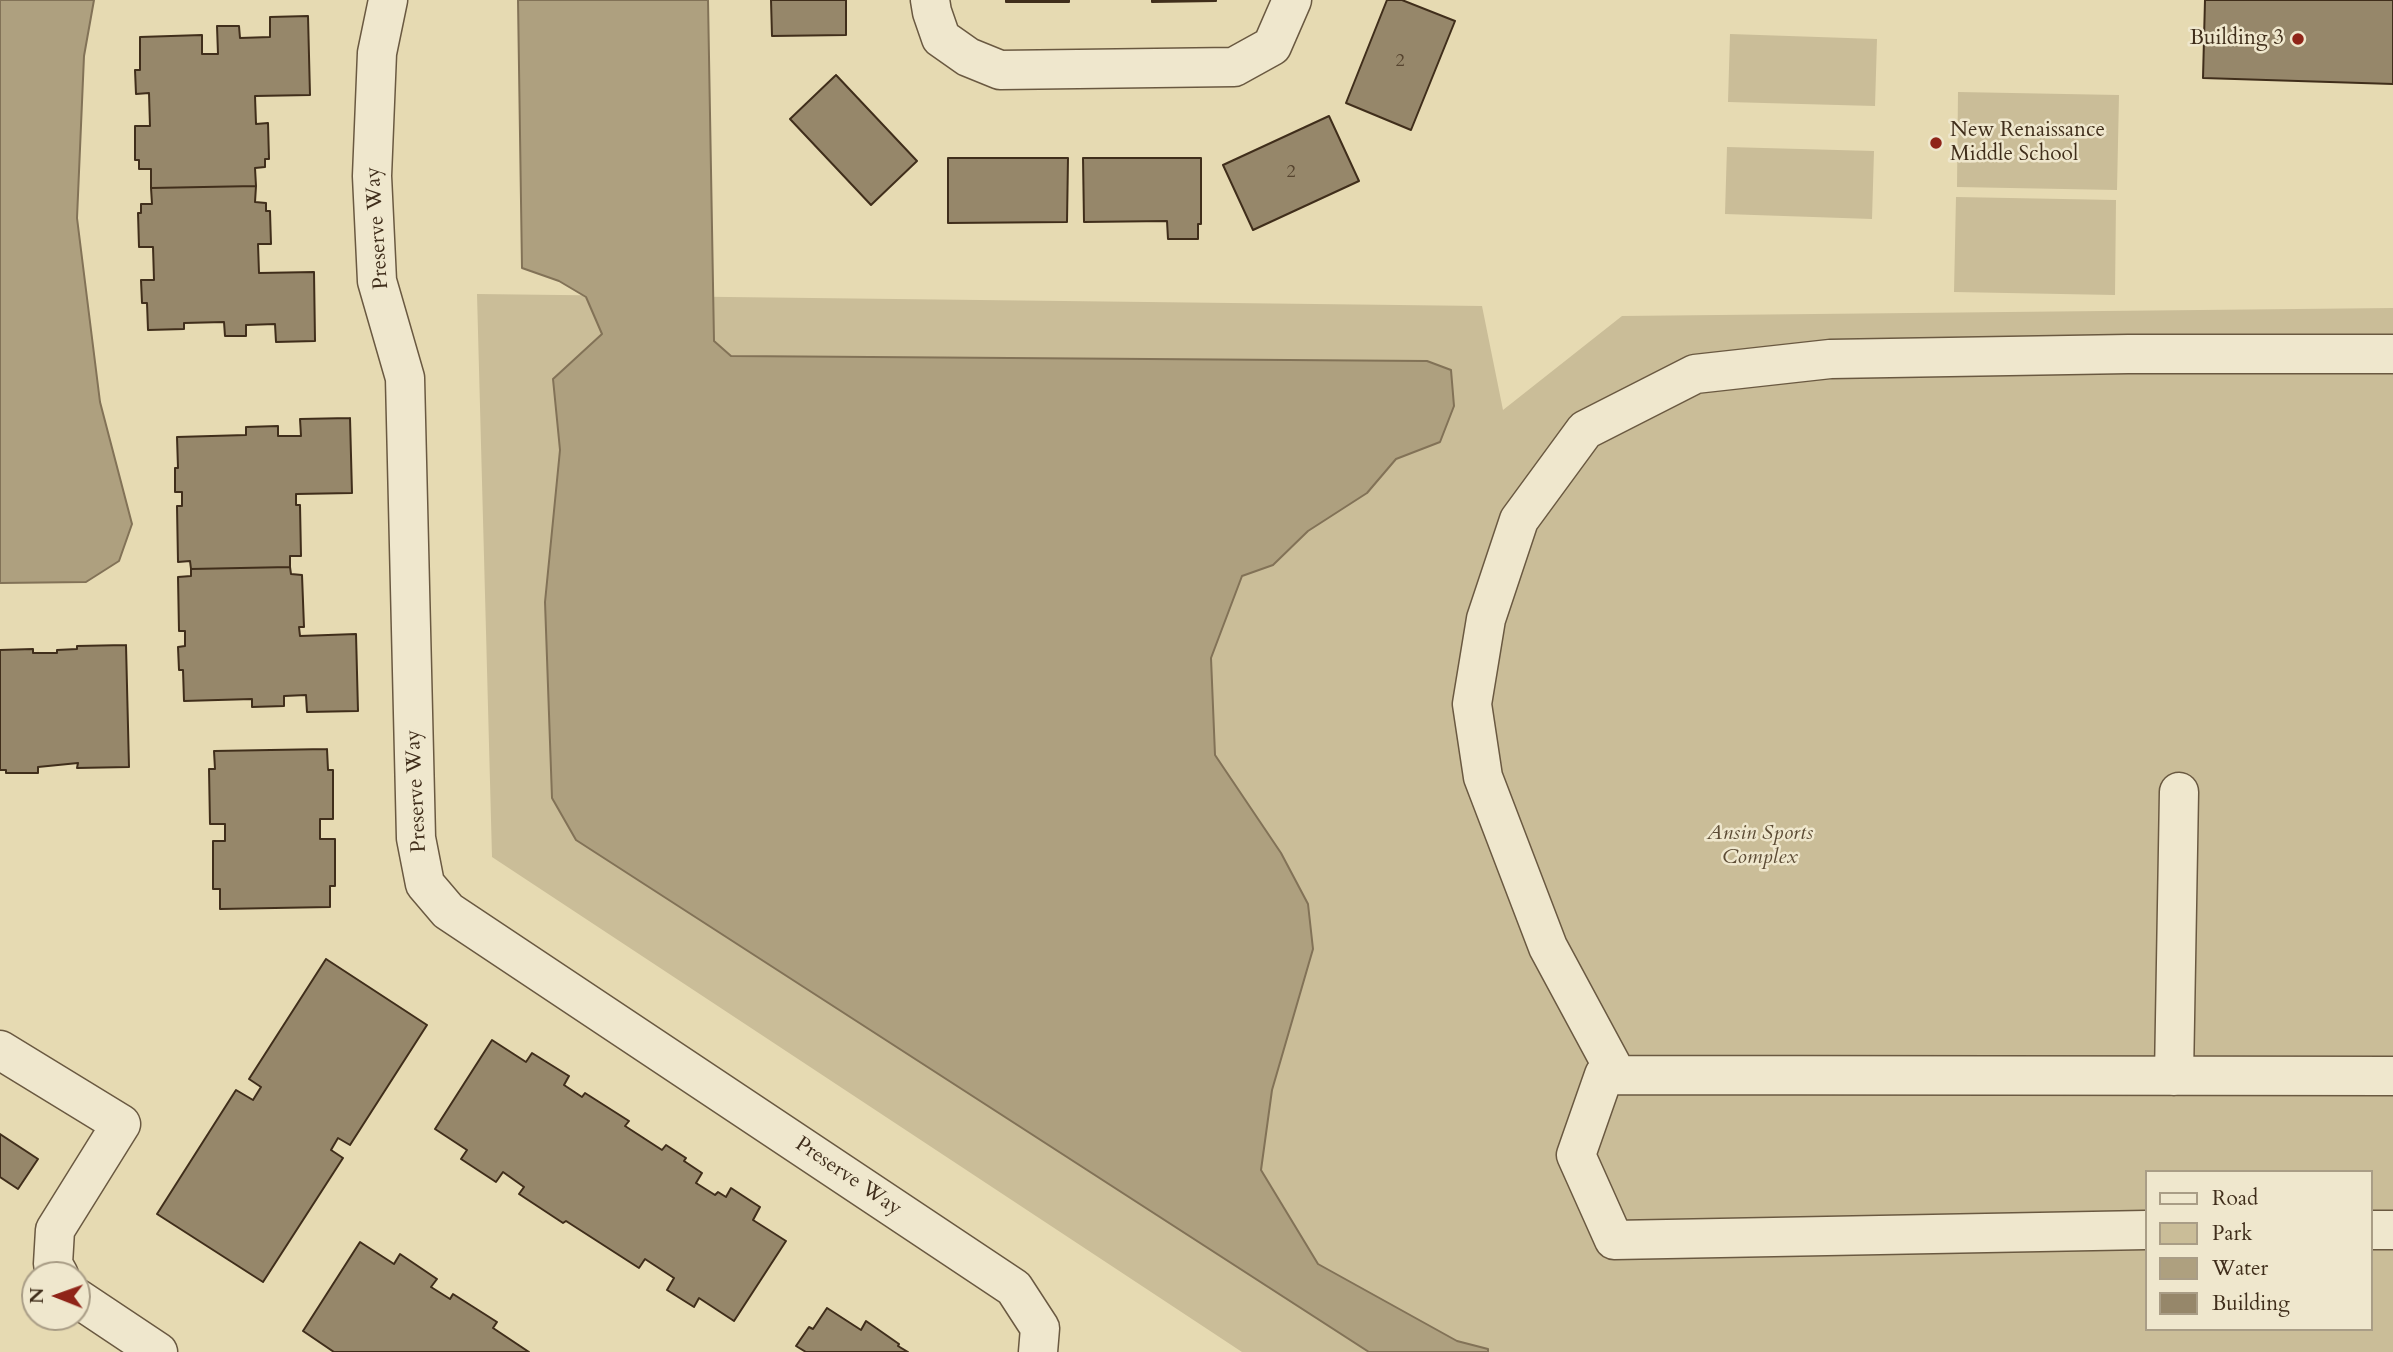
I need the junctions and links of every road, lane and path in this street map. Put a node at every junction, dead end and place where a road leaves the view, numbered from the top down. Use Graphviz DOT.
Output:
graph roads {
  1 [pos="388,0"];
  2 [pos="930,0"];
  3 [pos="1292,0"];
  4 [pos="2393,354"];
  5 [pos="2179,792"];
  6 [pos="0,1050"];
  7 [pos="1617,1075"];
  8 [pos="2174,1076"];
  9 [pos="2393,1076"];
  10 [pos="2144,1230"];
  11 [pos="2372,1230"];
  12 [pos="2393,1230"];
  13 [pos="53,1261"];
  14 [pos="91,1307"];
  15 [pos="158,1352"];
  16 [pos="1038,1352"];
  1 -- 16 [label="street, Preserve Way"];
  2 -- 3 [label="street"];
  4 -- 7 [label="street"];
  5 -- 8 [label="street"];
  6 -- 13 [label="street"];
  7 -- 8 [label="street"];
  7 -- 10 [label="street"];
  8 -- 9 [label="street"];
  11 -- 12 [label="street"];
  14 -- 15 [label="street"];
}
